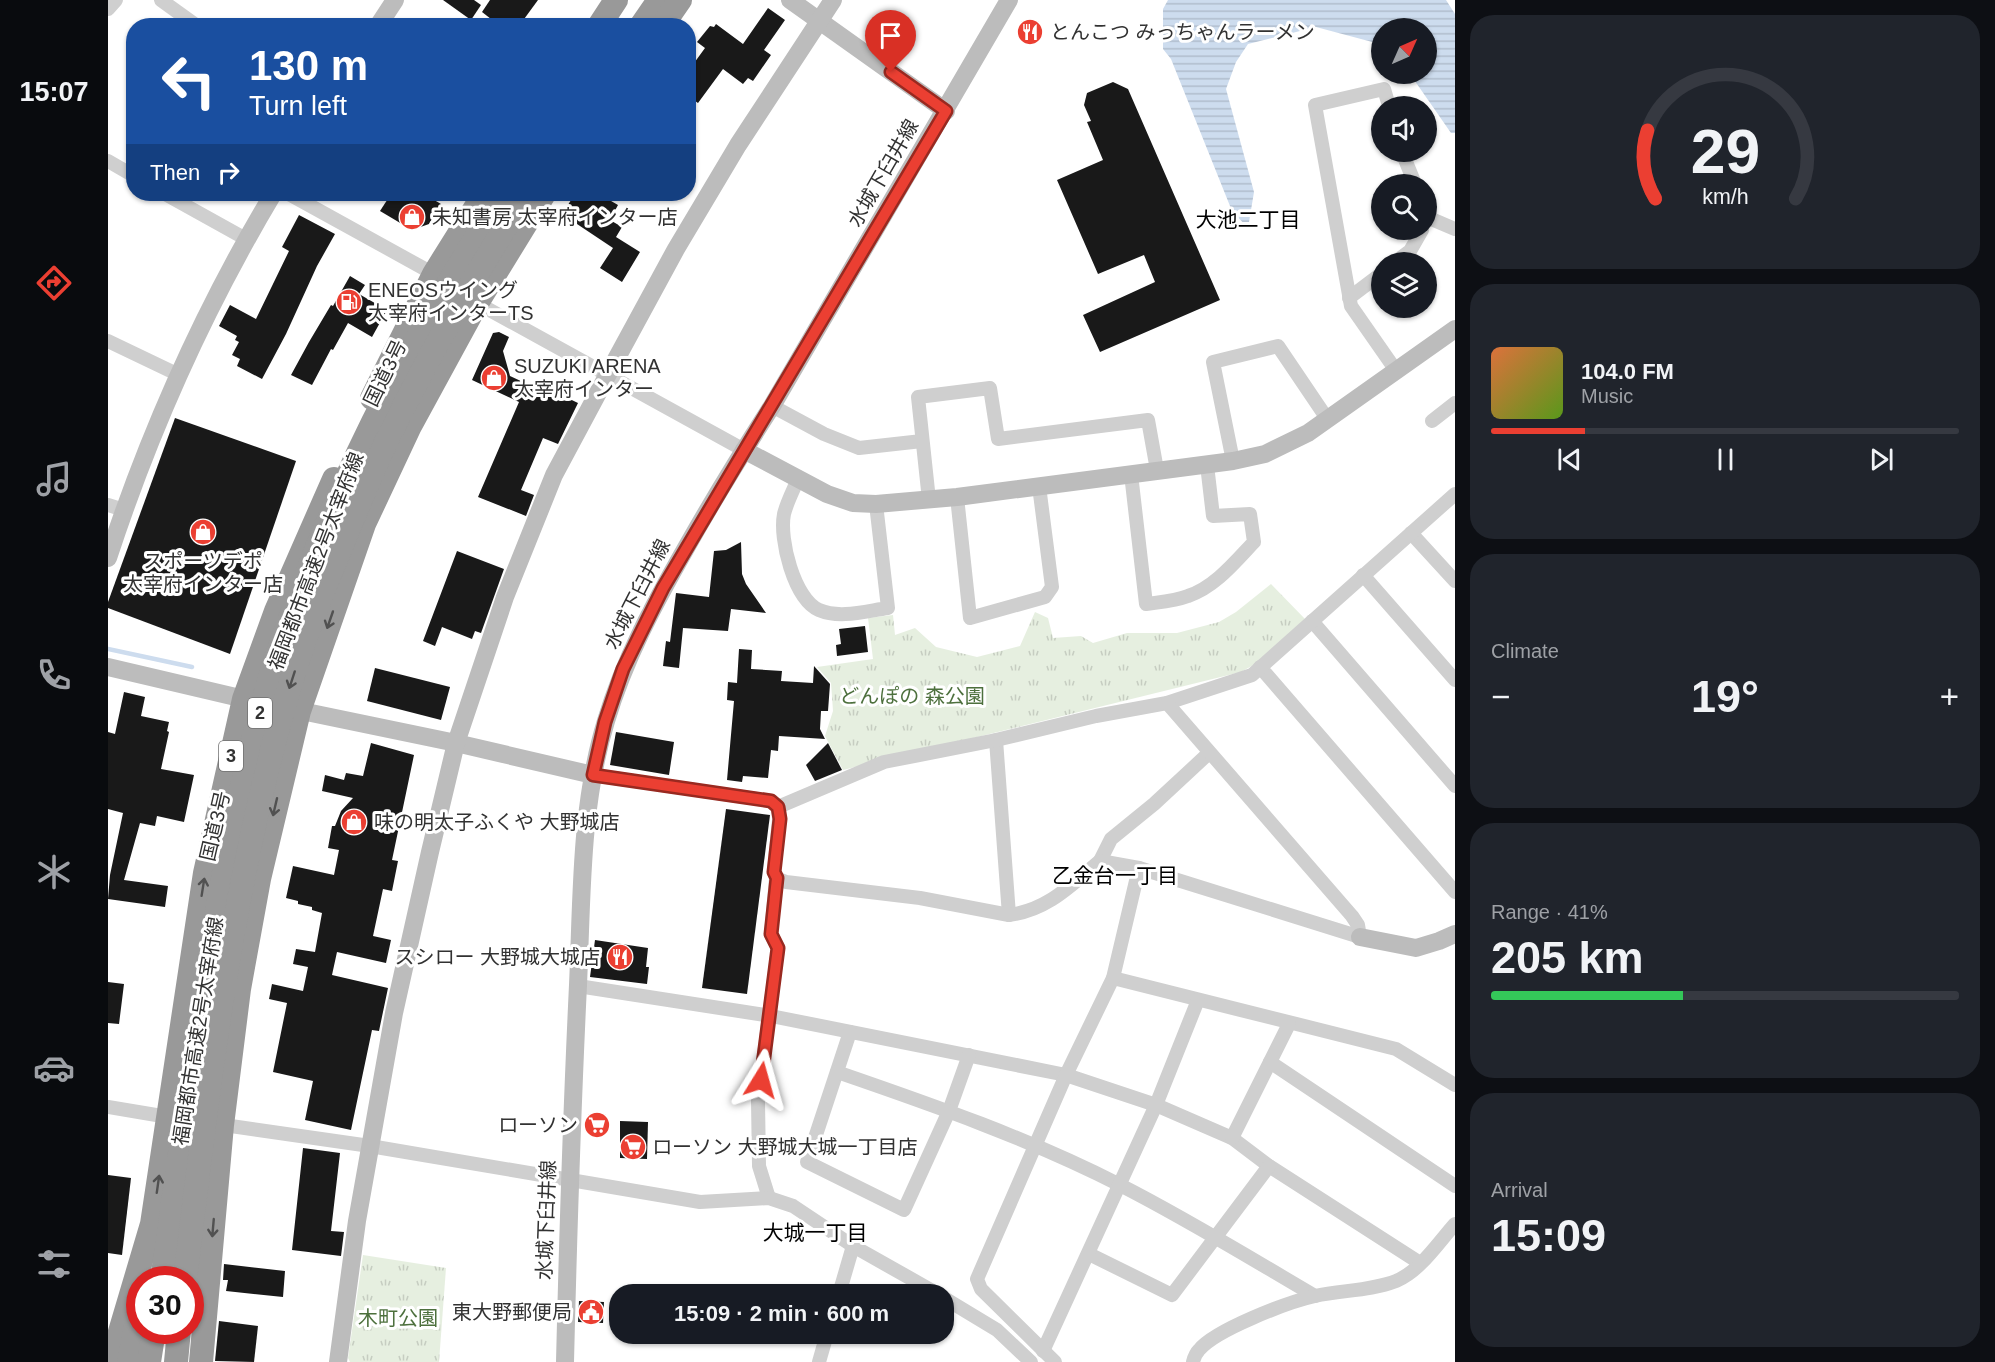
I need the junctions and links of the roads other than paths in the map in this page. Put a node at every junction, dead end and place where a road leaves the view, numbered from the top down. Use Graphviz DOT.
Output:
graph roads {
  1 [pos="116,0"];
  2 [pos="161,0"];
  3 [pos="395,0"];
  4 [pos="616,0"];
  5 [pos="633,0"];
  6 [pos="659,0"];
  7 [pos="680,0"];
  8 [pos="790,0"];
  9 [pos="833,0"];
  10 [pos="1009,0"];
  11 [pos="108,9"];
  12 [pos="186,18"];
  13 [pos="383,18"];
  14 [pos="604,18"];
  15 [pos="621,18"];
  16 [pos="647,18"];
  17 [pos="668,18"];
  18 [pos="819,20"];
  19 [pos="1386,96"];
  20 [pos="946,111"];
  21 [pos="108,161"];
  22 [pos="126,171"];
  23 [pos="178,201"];
  24 [pos="269,201"];
  25 [pos="302,201"];
  26 [pos="480,201"];
  27 [pos="499,201"];
  28 [pos="522,201"];
  29 [pos="540,201"];
  30 [pos="1437,223"];
  31 [pos="1455,229"];
  32 [pos="246,239"];
  33 [pos="434,274"];
  34 [pos="1371,281"];
  35 [pos="1349,298"];
  36 [pos="477,303"];
  37 [pos="1455,329"];
  38 [pos="108,340"];
  39 [pos="1396,372"];
  40 [pos="179,375"];
  41 [pos="607,376"];
  42 [pos="1455,403"];
  43 [pos="772,406"];
  44 [pos="1328,420"];
  45 [pos="1432,421"];
  46 [pos="922,441"];
  47 [pos="744,450"];
  48 [pos="1233,461"];
  49 [pos="1207,465"];
  50 [pos="1157,471"];
  51 [pos="1131,474"];
  52 [pos="798,479"];
  53 [pos="1039,486"];
  54 [pos="1455,494"];
  55 [pos="957,496"];
  56 [pos="929,500"];
  57 [pos="876,504"];
  58 [pos="116,507"];
  59 [pos="1412,533"];
  60 [pos="108,558"];
  61 [pos="1364,575"];
  62 [pos="1455,581"];
  63 [pos="1312,621"];
  64 [pos="108,666"];
  65 [pos="1260,667"];
  66 [pos="1455,680"];
  67 [pos="244,699"];
  68 [pos="1167,703"];
  69 [pos="299,711"];
  70 [pos="996,740"];
  71 [pos="456,743"];
  72 [pos="1209,753"];
  73 [pos="593,775"];
  74 [pos="1455,786"];
  75 [pos="778,807"];
  76 [pos="1100,861"];
  77 [pos="1139,868"];
  78 [pos="777,878"];
  79 [pos="1455,892"];
  80 [pos="1009,915"];
  81 [pos="1455,934"];
  82 [pos="1360,937"];
  83 [pos="1113,978"];
  84 [pos="578,986"];
  85 [pos="1198,1000"];
  86 [pos="771,1016"];
  87 [pos="1289,1024"];
  88 [pos="850,1032"];
  89 [pos="969,1055"];
  90 [pos="1270,1062"];
  91 [pos="837,1072"];
  92 [pos="1066,1075"];
  93 [pos="1455,1085"];
  94 [pos="1156,1105"];
  95 [pos="108,1107"];
  96 [pos="949,1111"];
  97 [pos="168,1117"];
  98 [pos="222,1125"];
  99 [pos="1232,1138"];
  100 [pos="370,1146"];
  101 [pos="1035,1146"];
  102 [pos="1269,1167"];
  103 [pos="569,1178"];
  104 [pos="1120,1185"];
  105 [pos="1455,1186"];
  106 [pos="769,1198"];
  107 [pos="152,1224"];
  108 [pos="1455,1224"];
  109 [pos="1215,1238"];
  110 [pos="853,1246"];
  111 [pos="1089,1254"];
  112 [pos="1419,1263"];
  113 [pos="146,1266"];
  114 [pos="164,1266"];
  115 [pos="187,1266"];
  116 [pos="842,1284"];
  117 [pos="920,1284"];
  118 [pos="1315,1296"];
  119 [pos="954,1304"];
  120 [pos="133,1344"];
  121 [pos="152,1344"];
  122 [pos="178,1344"];
  123 [pos="824,1344"];
  124 [pos="1043,1351"];
  125 [pos="111,1362"];
  126 [pos="129,1362"];
  127 [pos="149,1362"];
  128 [pos="176,1362"];
  129 [pos="201,1362"];
  130 [pos="338,1362"];
  131 [pos="565,1362"];
  132 [pos="819,1362"];
  133 [pos="1031,1362"];
  134 [pos="1055,1362"];
  135 [pos="1193,1362"];
  1 -- 11 [label="street"];
  2 -- 12 [label="street"];
  3 -- 13 [label="street"];
  4 -- 14 [label="highway"];
  5 -- 15 [label="highway"];
  6 -- 16 [label="highway"];
  7 -- 17 [label="highway"];
  8 -- 18 [label="street"];
  9 -- 18 [label="street"];
  10 -- 20 [label="street, 水城下臼井線"];
  18 -- 20 [label="street"];
  18 -- 41 [label="street"];
  19 -- 35 [label="street"];
  20 -- 43 [label="street, 水城下臼井線"];
  21 -- 22 [label="street"];
  23 -- 32 [label="street"];
  24 -- 32 [label="street"];
  25 -- 33 [label="street"];
  26 -- 33 [label="highway, 国道3号 / 3"];
  27 -- 114 [label="highway, 福岡都市高速2号太宰府線 / 2, bridge"];
  28 -- 115 [label="highway, 福岡都市高速2号太宰府線 / 2, one-way, bridge"];
  29 -- 36 [label="highway"];
  30 -- 31 [label="street"];
  32 -- 40 [label="street"];
  33 -- 67 [label="highway, 国道3号 / 3"];
  34 -- 35 [label="street"];
  35 -- 39 [label="street"];
  36 -- 41 [label="street"];
  36 -- 69 [label="highway, one-way"];
  37 -- 39 [label="street"];
  38 -- 40 [label="street"];
  39 -- 44 [label="street"];
  40 -- 58 [label="street"];
  41 -- 47 [label="street"];
  41 -- 71 [label="street"];
  42 -- 45 [label="street"];
  43 -- 46 [label="street"];
  43 -- 47 [label="street, 水城下臼井線"];
  44 -- 48 [label="street"];
  44 -- 48 [label="street"];
  46 -- 50 [label="street"];
  46 -- 56 [label="street"];
  47 -- 52 [label="street"];
  47 -- 73 [label="street, 水城下臼井線"];
  48 -- 49 [label="street"];
  49 -- 50 [label="street"];
  49 -- 51 [label="street"];
  50 -- 51 [label="street"];
  51 -- 53 [label="street"];
  52 -- 57 [label="street"];
  52 -- 57 [label="street"];
  53 -- 55 [label="street"];
  53 -- 55 [label="street"];
  54 -- 59 [label="street"];
  55 -- 56 [label="street"];
  56 -- 57 [label="street"];
  58 -- 60 [label="street"];
  59 -- 61 [label="street"];
  59 -- 62 [label="street"];
  61 -- 63 [label="street"];
  61 -- 66 [label="street"];
  63 -- 65 [label="street"];
  63 -- 74 [label="street"];
  64 -- 67 [label="street"];
  65 -- 68 [label="street"];
  65 -- 79 [label="street"];
  67 -- 69 [label="street"];
  97 -- 67 [label="highway, 国道3号 / 3, one-way"];
  68 -- 70 [label="street"];
  68 -- 72 [label="street"];
  69 -- 71 [label="street"];
  69 -- 98 [label="highway, one-way"];
  70 -- 75 [label="street"];
  70 -- 80 [label="street"];
  71 -- 73 [label="street"];
  71 -- 100 [label="street"];
  72 -- 76 [label="street"];
  72 -- 82 [label="street"];
  73 -- 75 [label="street"];
  73 -- 84 [label="street, 水城下臼井線"];
  75 -- 78 [label="street"];
  76 -- 77 [label="street"];
  76 -- 80 [label="street"];
  77 -- 82 [label="street"];
  77 -- 83 [label="street"];
  78 -- 80 [label="street"];
  78 -- 86 [label="street"];
  81 -- 82 [label="street"];
  83 -- 85 [label="street"];
  83 -- 92 [label="street"];
  84 -- 86 [label="street"];
  84 -- 103 [label="street, 水城下臼井線"];
  85 -- 87 [label="street"];
  85 -- 94 [label="street"];
  86 -- 88 [label="street"];
  86 -- 106 [label="street"];
  87 -- 90 [label="street"];
  87 -- 93 [label="street"];
  88 -- 89 [label="street"];
  88 -- 91 [label="street"];
  89 -- 92 [label="street"];
  89 -- 96 [label="street"];
  90 -- 99 [label="street"];
  90 -- 105 [label="street"];
  91 -- 96 [label="street"];
  91 -- 96 [label="street"];
  92 -- 94 [label="street"];
  92 -- 101 [label="street"];
  94 -- 99 [label="street"];
  94 -- 104 [label="street"];
  95 -- 97 [label="street"];
  96 -- 101 [label="street"];
  97 -- 98 [label="street"];
  107 -- 97 [label="highway, 国道3号 / 3, one-way"];
  98 -- 100 [label="street"];
  98 -- 129 [label="highway, one-way"];
  99 -- 102 [label="street"];
  100 -- 103 [label="street"];
  100 -- 130 [label="street"];
  101 -- 104 [label="street"];
  101 -- 124 [label="street"];
  102 -- 109 [label="street"];
  102 -- 112 [label="street"];
  103 -- 106 [label="street"];
  103 -- 131 [label="street, 水城下臼井線"];
  104 -- 109 [label="street"];
  104 -- 111 [label="street"];
  106 -- 110 [label="street"];
  107 -- 113 [label="highway"];
  107 -- 125 [label="highway, 国道3号 / 3"];
  108 -- 112 [label="street"];
  109 -- 111 [label="street"];
  109 -- 118 [label="street"];
  110 -- 116 [label="street"];
  110 -- 117 [label="street"];
  111 -- 124 [label="street"];
  112 -- 118 [label="street"];
  118 -- 135 [label="street"];
  119 -- 133 [label="street"];
  120 -- 126 [label="highway"];
  121 -- 127 [label="highway"];
  122 -- 128 [label="highway"];
  123 -- 132 [label="street"];
  124 -- 134 [label="street"];
}
